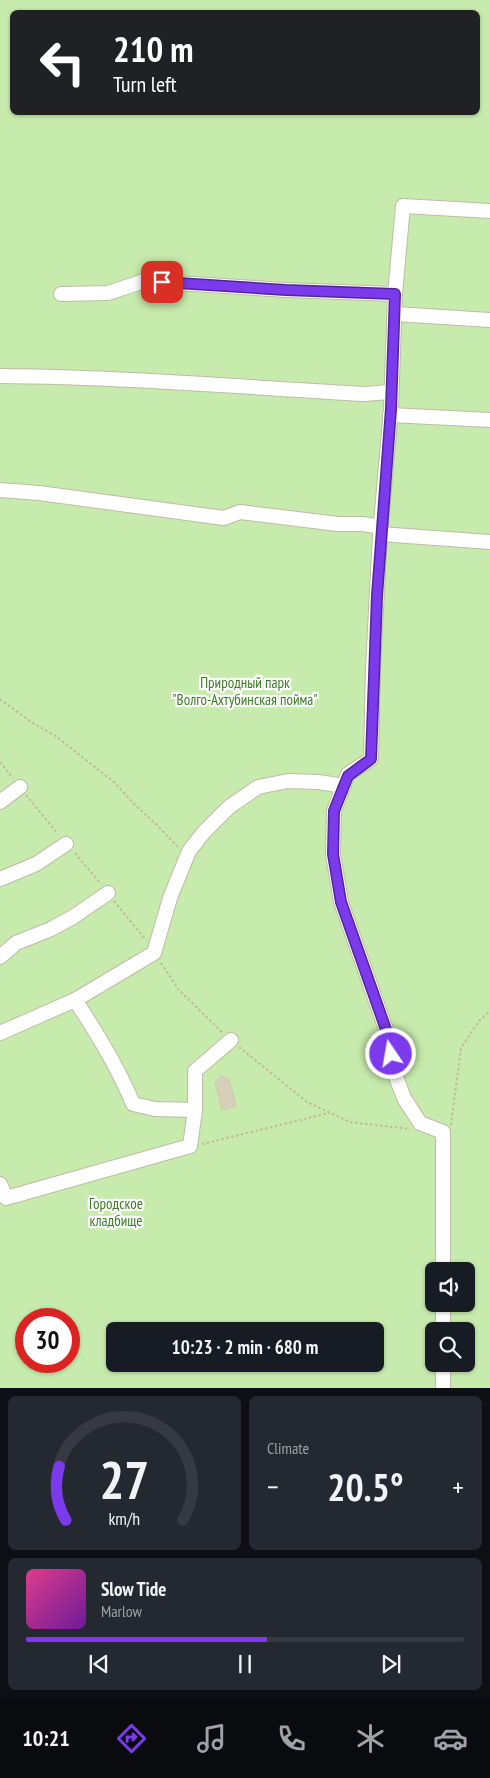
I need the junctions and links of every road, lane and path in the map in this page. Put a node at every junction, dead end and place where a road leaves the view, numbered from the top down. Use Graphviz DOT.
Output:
graph roads {
  1 [pos="490,211"];
  2 [pos="61,294"];
  3 [pos="395,294"];
  4 [pos="395,314"];
  5 [pos="490,320"];
  6 [pos="0,376"];
  7 [pos="390,392"];
  8 [pos="390,415"];
  9 [pos="490,420"];
  10 [pos="0,490"];
  11 [pos="381,530"];
  12 [pos="490,542"];
  13 [pos="0,699"];
  14 [pos="0,762"];
  15 [pos="344,786"];
  16 [pos="20,787"];
  17 [pos="0,802"];
  18 [pos="66,844"];
  19 [pos="187,856"];
  20 [pos="0,879"];
  21 [pos="108,892"];
  22 [pos="154,953"];
  23 [pos="0,956"];
  24 [pos="75,1000"];
  25 [pos="490,1011"];
  26 [pos="0,1032"];
  27 [pos="231,1040"];
  28 [pos="195,1110"];
  29 [pos="330,1113"];
  30 [pos="415,1129"];
  31 [pos="442,1132"];
  32 [pos="190,1146"];
  33 [pos="0,1184"];
  34 [pos="3,1198"];
  35 [pos="443,1262"];
  36 [pos="443,1372"];
  37 [pos="443,1388"];
  1 -- 3 [label="street"];
  2 -- 3 [label="street"];
  3 -- 4 [label="street"];
  4 -- 5 [label="street"];
  4 -- 7 [label="street"];
  6 -- 7 [label="street"];
  7 -- 8 [label="street"];
  8 -- 9 [label="street"];
  8 -- 11 [label="street"];
  10 -- 11 [label="street"];
  11 -- 12 [label="street"];
  11 -- 15 [label="street"];
  13 -- 19 [label="path"];
  14 -- 16 [label="path"];
  15 -- 19 [label="street"];
  15 -- 31 [label="street"];
  16 -- 17 [label="street"];
  16 -- 18 [label="path"];
  18 -- 20 [label="street"];
  18 -- 21 [label="path"];
  19 -- 22 [label="street"];
  21 -- 22 [label="path"];
  21 -- 23 [label="street"];
  22 -- 24 [label="street"];
  22 -- 27 [label="path"];
  24 -- 26 [label="street"];
  24 -- 28 [label="street"];
  25 -- 31 [label="path"];
  27 -- 28 [label="street"];
  27 -- 29 [label="path"];
  28 -- 32 [label="street"];
  29 -- 30 [label="path"];
  29 -- 32 [label="path"];
  31 -- 35 [label="street"];
  32 -- 34 [label="street"];
  33 -- 34 [label="street"];
  36 -- 37 [label="street"];
}
